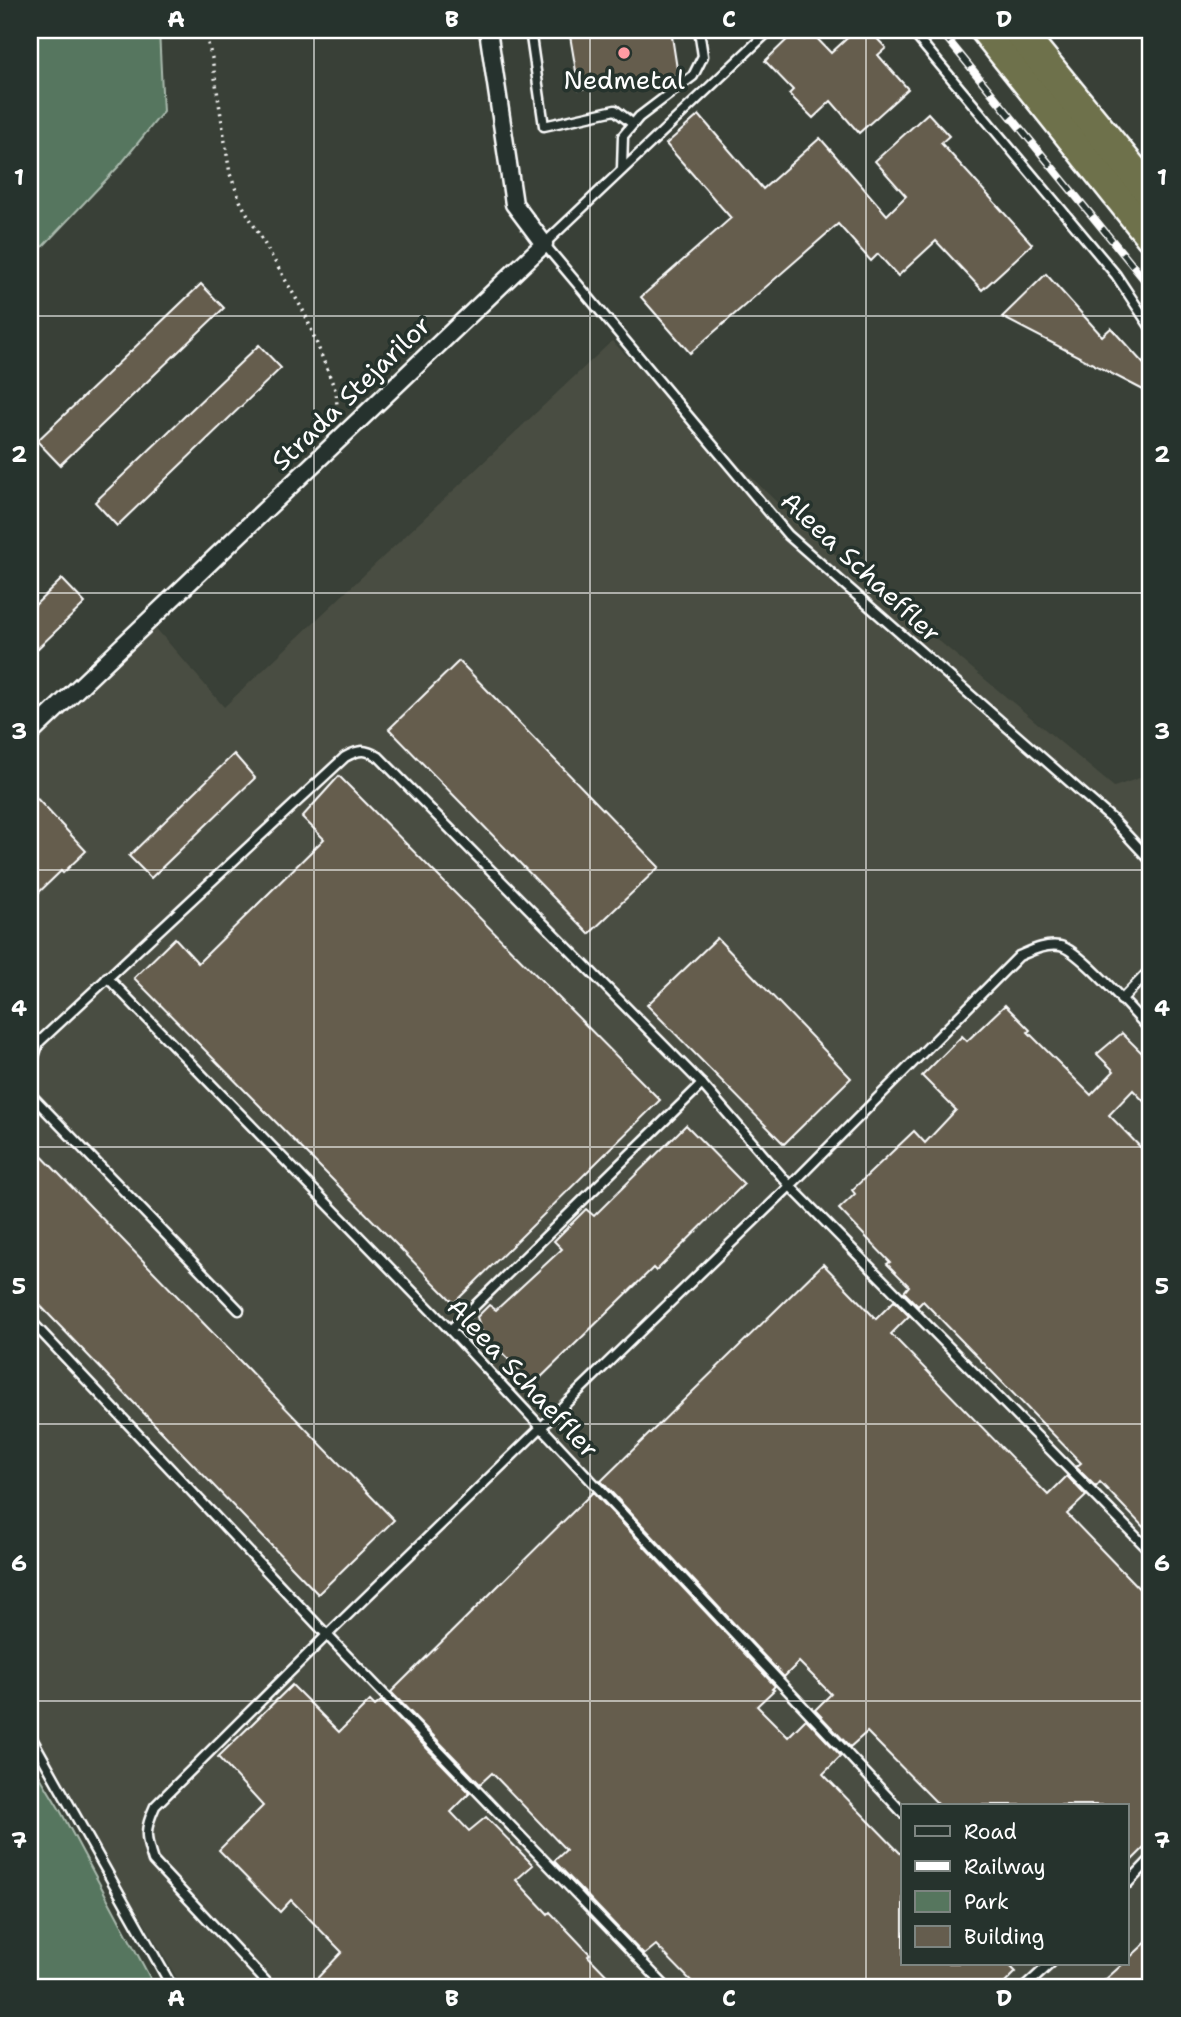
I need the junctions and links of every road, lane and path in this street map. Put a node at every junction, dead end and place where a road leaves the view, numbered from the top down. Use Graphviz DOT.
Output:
graph roads {
  1 [pos="204,30"];
  2 [pos="488,30"];
  3 [pos="530,30"];
  4 [pos="699,30"];
  5 [pos="770,30"];
  6 [pos="911,30"];
  7 [pos="986,30"];
  8 [pos="1018,30"];
  9 [pos="633,124"];
  10 [pos="622,169"];
  11 [pos="1151,193"];
  12 [pos="1151,236"];
  13 [pos="544,244"];
  14 [pos="1151,328"];
  15 [pos="340,437"];
  16 [pos="30,734"];
  17 [pos="1151,861"];
  18 [pos="1151,969"];
  19 [pos="107,977"];
  20 [pos="1121,1000"];
  21 [pos="1151,1031"];
  22 [pos="30,1069"];
  23 [pos="30,1079"];
  24 [pos="702,1084"];
  25 [pos="790,1186"];
  26 [pos="239,1310"];
  27 [pos="30,1320"];
  28 [pos="450,1330"];
  29 [pos="541,1429"];
  30 [pos="1151,1552"];
  31 [pos="327,1635"];
  32 [pos="30,1735"];
  33 [pos="901,1810"];
  34 [pos="1151,1859"];
  35 [pos="1128,1883"];
  36 [pos="1048,1965"];
  37 [pos="172,1987"];
  38 [pos="271,1987"];
  39 [pos="666,1987"];
  40 [pos="1025,1987"];
  1 -- 15 [label="path"];
  2 -- 13 [label="street"];
  3 -- 9 [label="lane"];
  4 -- 9 [label="lane"];
  5 -- 10 [label="lane"];
  6 -- 14 [label="lane"];
  7 -- 12 [label="highway"];
  8 -- 11 [label="highway"];
  9 -- 10 [label="lane"];
  10 -- 13 [label="lane"];
  13 -- 15 [label="street, Strada Stejarilor"];
  13 -- 17 [label="lane, Aleea Schaeffler"];
  15 -- 16 [label="street, Strada Stejarilor"];
  18 -- 20 [label="lane"];
  19 -- 22 [label="lane"];
  19 -- 24 [label="lane"];
  19 -- 28 [label="lane, Aleea Schaeffler"];
  20 -- 21 [label="lane"];
  20 -- 25 [label="lane"];
  23 -- 26 [label="lane"];
  24 -- 25 [label="lane"];
  24 -- 28 [label="lane"];
  25 -- 29 [label="lane"];
  25 -- 30 [label="lane"];
  27 -- 31 [label="lane"];
  28 -- 29 [label="lane, Aleea Schaeffler"];
  29 -- 31 [label="lane"];
  29 -- 33 [label="lane, Aleea Schaeffler"];
  31 -- 38 [label="lane"];
  31 -- 39 [label="lane"];
  32 -- 37 [label="lane"];
  34 -- 35 [label="lane"];
  36 -- 40 [label="lane"];
}
